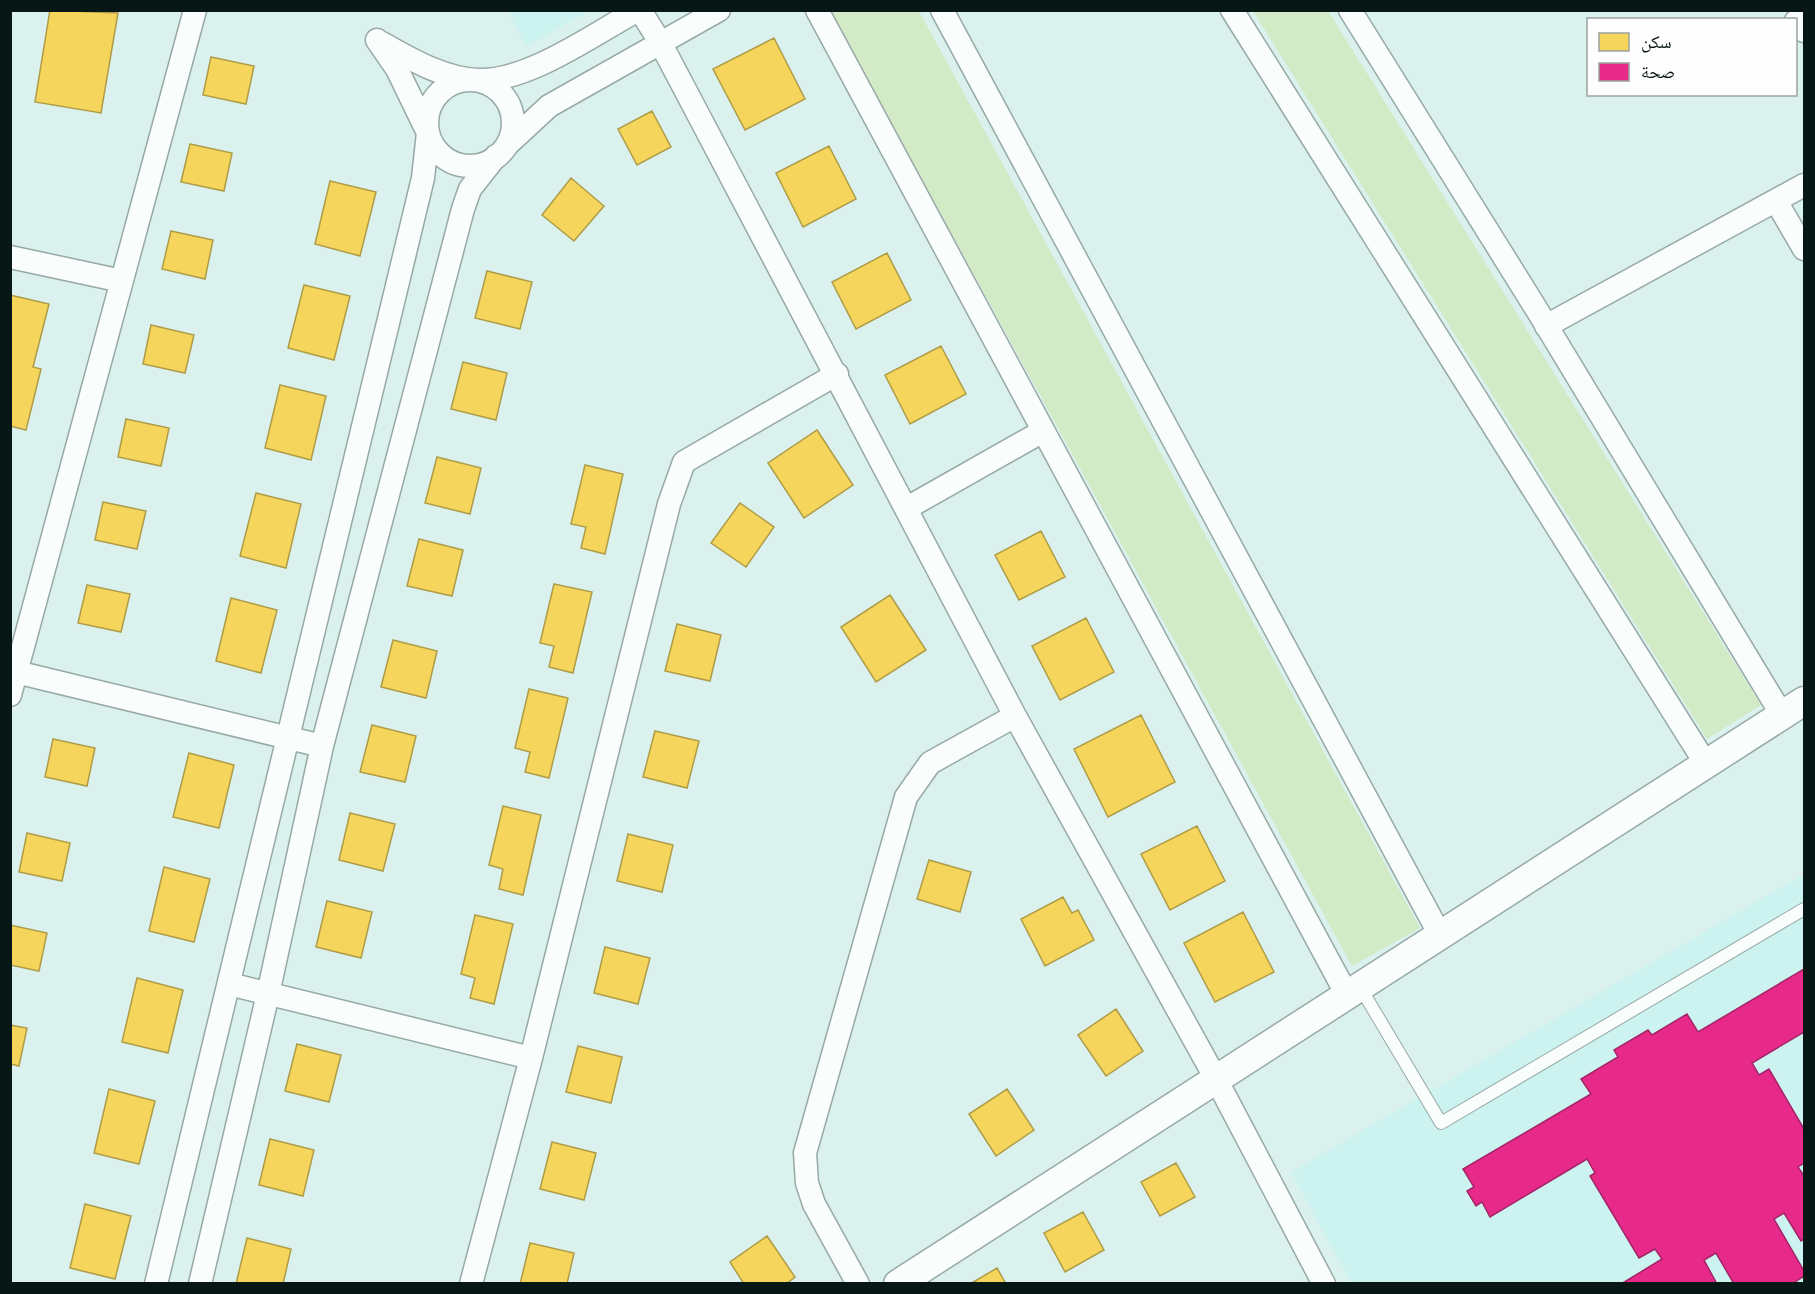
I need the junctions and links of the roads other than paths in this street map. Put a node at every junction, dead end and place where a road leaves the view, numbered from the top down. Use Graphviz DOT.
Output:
graph roads {
  1 [pos="195,10"];
  2 [pos="639,10"];
  3 [pos="719,10"];
  4 [pos="817,10"];
  5 [pos="942,10"];
  6 [pos="1232,10"];
  7 [pos="1350,10"];
  8 [pos="660,42"];
  9 [pos="478,80"];
  10 [pos="428,134"];
  11 [pos="501,152"];
  12 [pos="1804,185"];
  13 [pos="1776,201"];
  14 [pos="1804,249"];
  15 [pos="10,257"];
  16 [pos="122,281"];
  17 [pos="1546,326"];
  18 [pos="837,374"];
  19 [pos="1043,431"];
  20 [pos="907,508"];
  21 [pos="16,672"];
  22 [pos="10,695"];
  23 [pos="1793,708"];
  24 [pos="1015,716"];
  25 [pos="287,736"];
  26 [pos="322,746"];
  27 [pos="1706,764"];
  28 [pos="1804,909"];
  29 [pos="1440,935"];
  30 [pos="229,984"];
  31 [pos="1353,991"];
  32 [pos="268,994"];
  33 [pos="531,1058"];
  34 [pos="1216,1079"];
  35 [pos="156,1284"];
  36 [pos="200,1284"];
  37 [pos="471,1284"];
  38 [pos="858,1284"];
  39 [pos="898,1284"];
  40 [pos="1324,1284"];
  1 -- 16 [label="street"];
  2 -- 8 [label="street"];
  2 -- 9 [label="street"];
  3 -- 8 [label="street"];
  4 -- 19 [label="street"];
  5 -- 29 [label="street"];
  6 -- 27 [label="street"];
  7 -- 17 [label="street"];
  8 -- 11 [label="street"];
  8 -- 18 [label="street"];
  9 -- 10 [label="street"];
  9 -- 10 [label="street"];
  9 -- 11 [label="street"];
  10 -- 11 [label="street"];
  10 -- 25 [label="street"];
  11 -- 26 [label="street"];
  12 -- 13 [label="street"];
  13 -- 14 [label="street"];
  13 -- 17 [label="street"];
  15 -- 16 [label="street"];
  16 -- 21 [label="street"];
  17 -- 23 [label="street"];
  18 -- 20 [label="street"];
  18 -- 33 [label="street"];
  19 -- 20 [label="street"];
  19 -- 31 [label="street"];
  20 -- 24 [label="street"];
  21 -- 22 [label="street"];
  21 -- 25 [label="street"];
  23 -- 27 [label="street"];
  24 -- 34 [label="street"];
  24 -- 38 [label="street"];
  25 -- 26 [label="street"];
  25 -- 30 [label="street"];
  26 -- 32 [label="street"];
  27 -- 29 [label="street"];
  28 -- 31 [label="lane"];
  29 -- 31 [label="street"];
  30 -- 32 [label="street"];
  30 -- 35 [label="street"];
  31 -- 34 [label="street"];
  32 -- 33 [label="street"];
  32 -- 36 [label="street"];
  33 -- 37 [label="street"];
  34 -- 39 [label="street"];
  34 -- 40 [label="street"];
}
